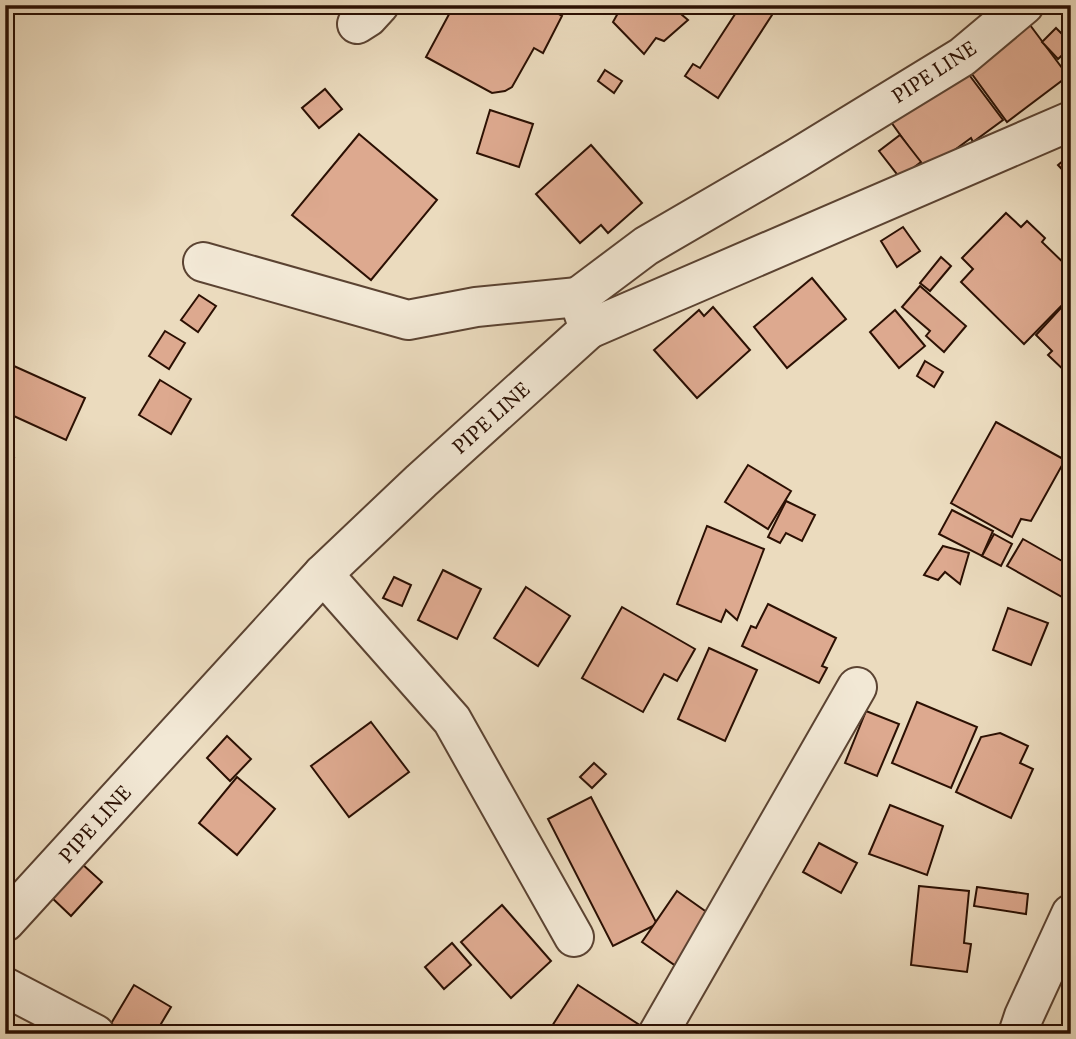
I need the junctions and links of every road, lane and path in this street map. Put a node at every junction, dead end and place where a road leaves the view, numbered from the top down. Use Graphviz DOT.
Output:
graph roads {
  1 [pos="1024,5"];
  2 [pos="1071,121"];
  3 [pos="203,262"];
  4 [pos="584,313"];
  5 [pos="323,574"];
  6 [pos="857,687"];
  7 [pos="1071,914"];
  8 [pos="5,922"];
  9 [pos="574,937"];
  10 [pos="5,986"];
  11 [pos="95,1034"];
  12 [pos="658,1034"];
  13 [pos="1018,1034"];
  1 -- 4 [label="street, PIPE LINE"];
  2 -- 4 [label="street"];
  3 -- 4 [label="street"];
  4 -- 5 [label="street, PIPE LINE"];
  5 -- 8 [label="street, PIPE LINE"];
  5 -- 9 [label="street"];
  6 -- 12 [label="street"];
  7 -- 13 [label="street"];
  10 -- 11 [label="street"];
}
